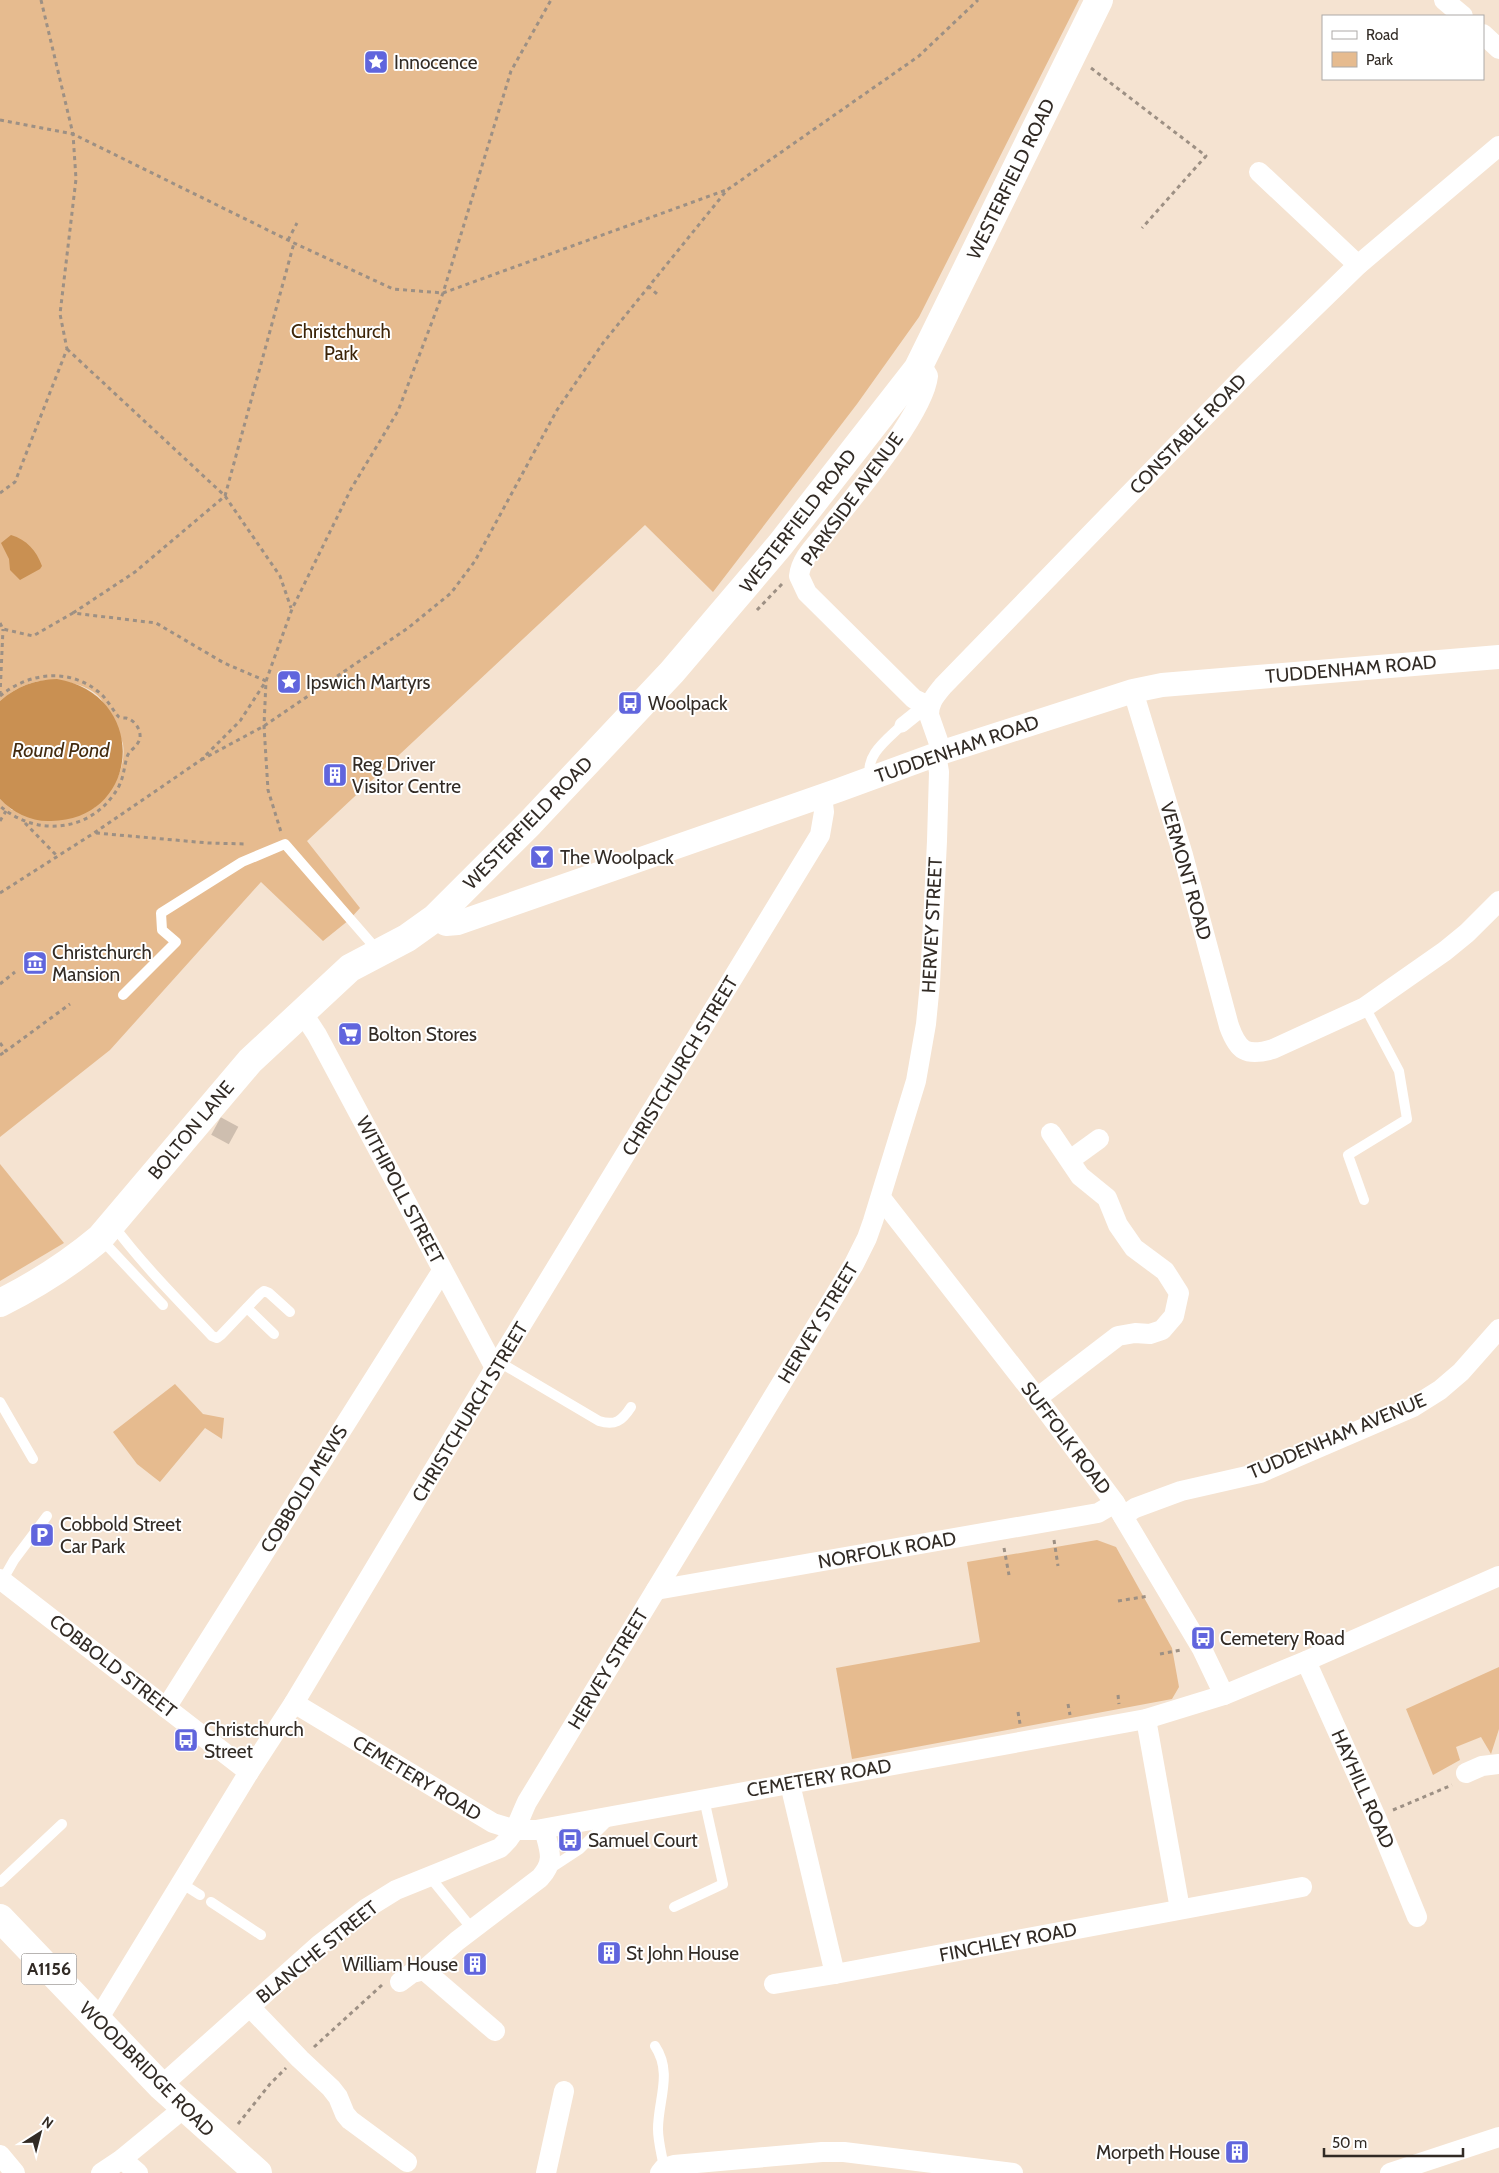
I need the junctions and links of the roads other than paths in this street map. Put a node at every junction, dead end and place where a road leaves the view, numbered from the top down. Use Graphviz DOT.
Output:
graph roads {
  1 [pos="1099,0"];
  2 [pos="1444,0"];
  3 [pos="1462,15"];
  4 [pos="1484,35"];
  5 [pos="1499,49"];
  6 [pos="1499,146"];
  7 [pos="1259,172"];
  8 [pos="1358,265"];
  9 [pos="918,368"];
  10 [pos="1499,657"];
  11 [pos="1133,692"];
  12 [pos="923,710"];
  13 [pos="902,724"];
  14 [pos="939,753"];
  15 [pos="871,778"];
  16 [pos="822,796"];
  17 [pos="1499,901"];
  18 [pos="435,918"];
  19 [pos="379,952"];
  20 [pos="123,995"];
  21 [pos="1366,1007"];
  22 [pos="302,1012"];
  23 [pos="1051,1133"];
  24 [pos="1099,1139"];
  25 [pos="1070,1160"];
  26 [pos="881,1198"];
  27 [pos="1364,1200"];
  28 [pos="106,1231"];
  29 [pos="442,1271"];
  30 [pos="0,1303"];
  31 [pos="162,1305"];
  32 [pos="246,1308"];
  33 [pos="290,1312"];
  34 [pos="1499,1328"];
  35 [pos="274,1334"];
  36 [pos="497,1365"];
  37 [pos="1037,1398"];
  38 [pos="0,1402"];
  39 [pos="630,1408"];
  40 [pos="33,1459"];
  41 [pos="1119,1509"];
  42 [pos="47,1516"];
  43 [pos="1499,1576"];
  44 [pos="1,1580"];
  45 [pos="656,1590"];
  46 [pos="1306,1661"];
  47 [pos="1224,1695"];
  48 [pos="294,1703"];
  49 [pos="166,1708"];
  50 [pos="1146,1719"];
  51 [pos="1499,1764"];
  52 [pos="249,1772"];
  53 [pos="1466,1773"];
  54 [pos="790,1784"];
  55 [pos="704,1799"];
  56 [pos="613,1816"];
  57 [pos="62,1824"];
  58 [pos="544,1828"];
  59 [pos="516,1830"];
  60 [pos="547,1870"];
  61 [pos="430,1877"];
  62 [pos="0,1882"];
  63 [pos="181,1883"];
  64 [pos="1302,1887"];
  65 [pos="200,1895"];
  66 [pos="211,1902"];
  67 [pos="674,1907"];
  68 [pos="1180,1909"];
  69 [pos="0,1918"];
  70 [pos="1417,1918"];
  71 [pos="473,1930"];
  72 [pos="261,1935"];
  73 [pos="424,1970"];
  74 [pos="835,1974"];
  75 [pos="400,1982"];
  76 [pos="774,1984"];
  77 [pos="250,2008"];
  78 [pos="97,2021"];
  79 [pos="494,2031"];
  80 [pos="655,2046"];
  81 [pos="161,2086"];
  82 [pos="564,2092"];
  83 [pos="184,2108"];
  84 [pos="1499,2137"];
  85 [pos="0,2155"];
  86 [pos="122,2159"];
  87 [pos="407,2162"];
  88 [pos="662,2170"];
  89 [pos="15,2173"];
  90 [pos="101,2173"];
  91 [pos="138,2173"];
  92 [pos="258,2173"];
  93 [pos="546,2173"];
  94 [pos="1013,2173"];
  95 [pos="1390,2173"];
  1 -- 9 [label="main road, WESTERFIELD ROAD"];
  2 -- 3 [label="street"];
  4 -- 5 [label="street"];
  6 -- 8 [label="street, CONSTABLE ROAD"];
  7 -- 8 [label="street"];
  8 -- 12 [label="street, CONSTABLE ROAD"];
  9 -- 12 [label="street, PARKSIDE AVENUE"];
  9 -- 18 [label="main road, WESTERFIELD ROAD"];
  10 -- 11 [label="street, TUDDENHAM ROAD"];
  11 -- 14 [label="street, TUDDENHAM ROAD"];
  11 -- 21 [label="street, VERMONT ROAD"];
  12 -- 13 [label="street"];
  12 -- 14 [label="street"];
  13 -- 15 [label="lane"];
  14 -- 15 [label="street, TUDDENHAM ROAD"];
  14 -- 26 [label="street, HERVEY STREET"];
  15 -- 16 [label="street, TUDDENHAM ROAD"];
  16 -- 18 [label="street, TUDDENHAM ROAD"];
  16 -- 36 [label="street, CHRISTCHURCH STREET"];
  17 -- 21 [label="street"];
  18 -- 19 [label="main road, WESTERFIELD ROAD"];
  19 -- 20 [label="lane"];
  19 -- 22 [label="main road, BOLTON LANE"];
  21 -- 27 [label="lane"];
  22 -- 28 [label="main road, BOLTON LANE"];
  22 -- 29 [label="street, WITHIPOLL STREET"];
  23 -- 25 [label="street"];
  24 -- 25 [label="street"];
  25 -- 37 [label="street"];
  26 -- 37 [label="street, SUFFOLK ROAD"];
  26 -- 45 [label="street, HERVEY STREET"];
  28 -- 30 [label="main road, BOLTON LANE"];
  28 -- 31 [label="lane"];
  28 -- 32 [label="lane"];
  29 -- 36 [label="street, WITHIPOLL STREET"];
  29 -- 49 [label="street, COBBOLD MEWS"];
  32 -- 33 [label="lane"];
  32 -- 35 [label="lane"];
  34 -- 41 [label="street, TUDDENHAM AVENUE"];
  36 -- 39 [label="lane"];
  36 -- 48 [label="street, CHRISTCHURCH STREET"];
  37 -- 41 [label="street, SUFFOLK ROAD"];
  38 -- 40 [label="lane"];
  41 -- 45 [label="street, NORFOLK ROAD"];
  41 -- 47 [label="street, SUFFOLK ROAD"];
  42 -- 44 [label="lane"];
  43 -- 46 [label="street, CEMETERY ROAD"];
  44 -- 49 [label="street, COBBOLD STREET"];
  45 -- 59 [label="street, HERVEY STREET"];
  46 -- 47 [label="street, CEMETERY ROAD"];
  46 -- 70 [label="street, HAYHILL ROAD"];
  47 -- 50 [label="street, CEMETERY ROAD"];
  48 -- 52 [label="street, CHRISTCHURCH STREET"];
  48 -- 59 [label="street, CEMETERY ROAD"];
  49 -- 52 [label="street, COBBOLD STREET"];
  50 -- 54 [label="street, CEMETERY ROAD"];
  50 -- 68 [label="street"];
  51 -- 53 [label="street"];
  52 -- 63 [label="street, CHRISTCHURCH STREET"];
  54 -- 55 [label="street, CEMETERY ROAD"];
  54 -- 74 [label="street"];
  55 -- 56 [label="street, CEMETERY ROAD"];
  55 -- 67 [label="lane"];
  56 -- 58 [label="street, CEMETERY ROAD"];
  56 -- 60 [label="lane"];
  57 -- 62 [label="lane"];
  58 -- 59 [label="street, CEMETERY ROAD"];
  58 -- 60 [label="street"];
  59 -- 61 [label="street, BLANCHE STREET"];
  60 -- 71 [label="street"];
  61 -- 71 [label="lane"];
  61 -- 77 [label="street, BLANCHE STREET"];
  63 -- 65 [label="lane"];
  63 -- 78 [label="street, CHRISTCHURCH STREET"];
  64 -- 68 [label="street, FINCHLEY ROAD"];
  66 -- 72 [label="lane"];
  68 -- 74 [label="street, FINCHLEY ROAD"];
  69 -- 78 [label="main road, WOODBRIDGE ROAD / A1156"];
  71 -- 73 [label="street"];
  73 -- 75 [label="street"];
  73 -- 79 [label="street"];
  74 -- 76 [label="street, FINCHLEY ROAD"];
  77 -- 81 [label="street, BLANCHE STREET"];
  77 -- 87 [label="street"];
  78 -- 81 [label="main road, WOODBRIDGE ROAD / A1156"];
  80 -- 88 [label="lane"];
  81 -- 83 [label="main road, WOODBRIDGE ROAD"];
  82 -- 93 [label="street"];
  83 -- 86 [label="street"];
  83 -- 92 [label="main road, WOODBRIDGE ROAD"];
  84 -- 95 [label="street"];
  85 -- 89 [label="street"];
  86 -- 90 [label="street"];
  86 -- 91 [label="street"];
  88 -- 94 [label="street"];
}
